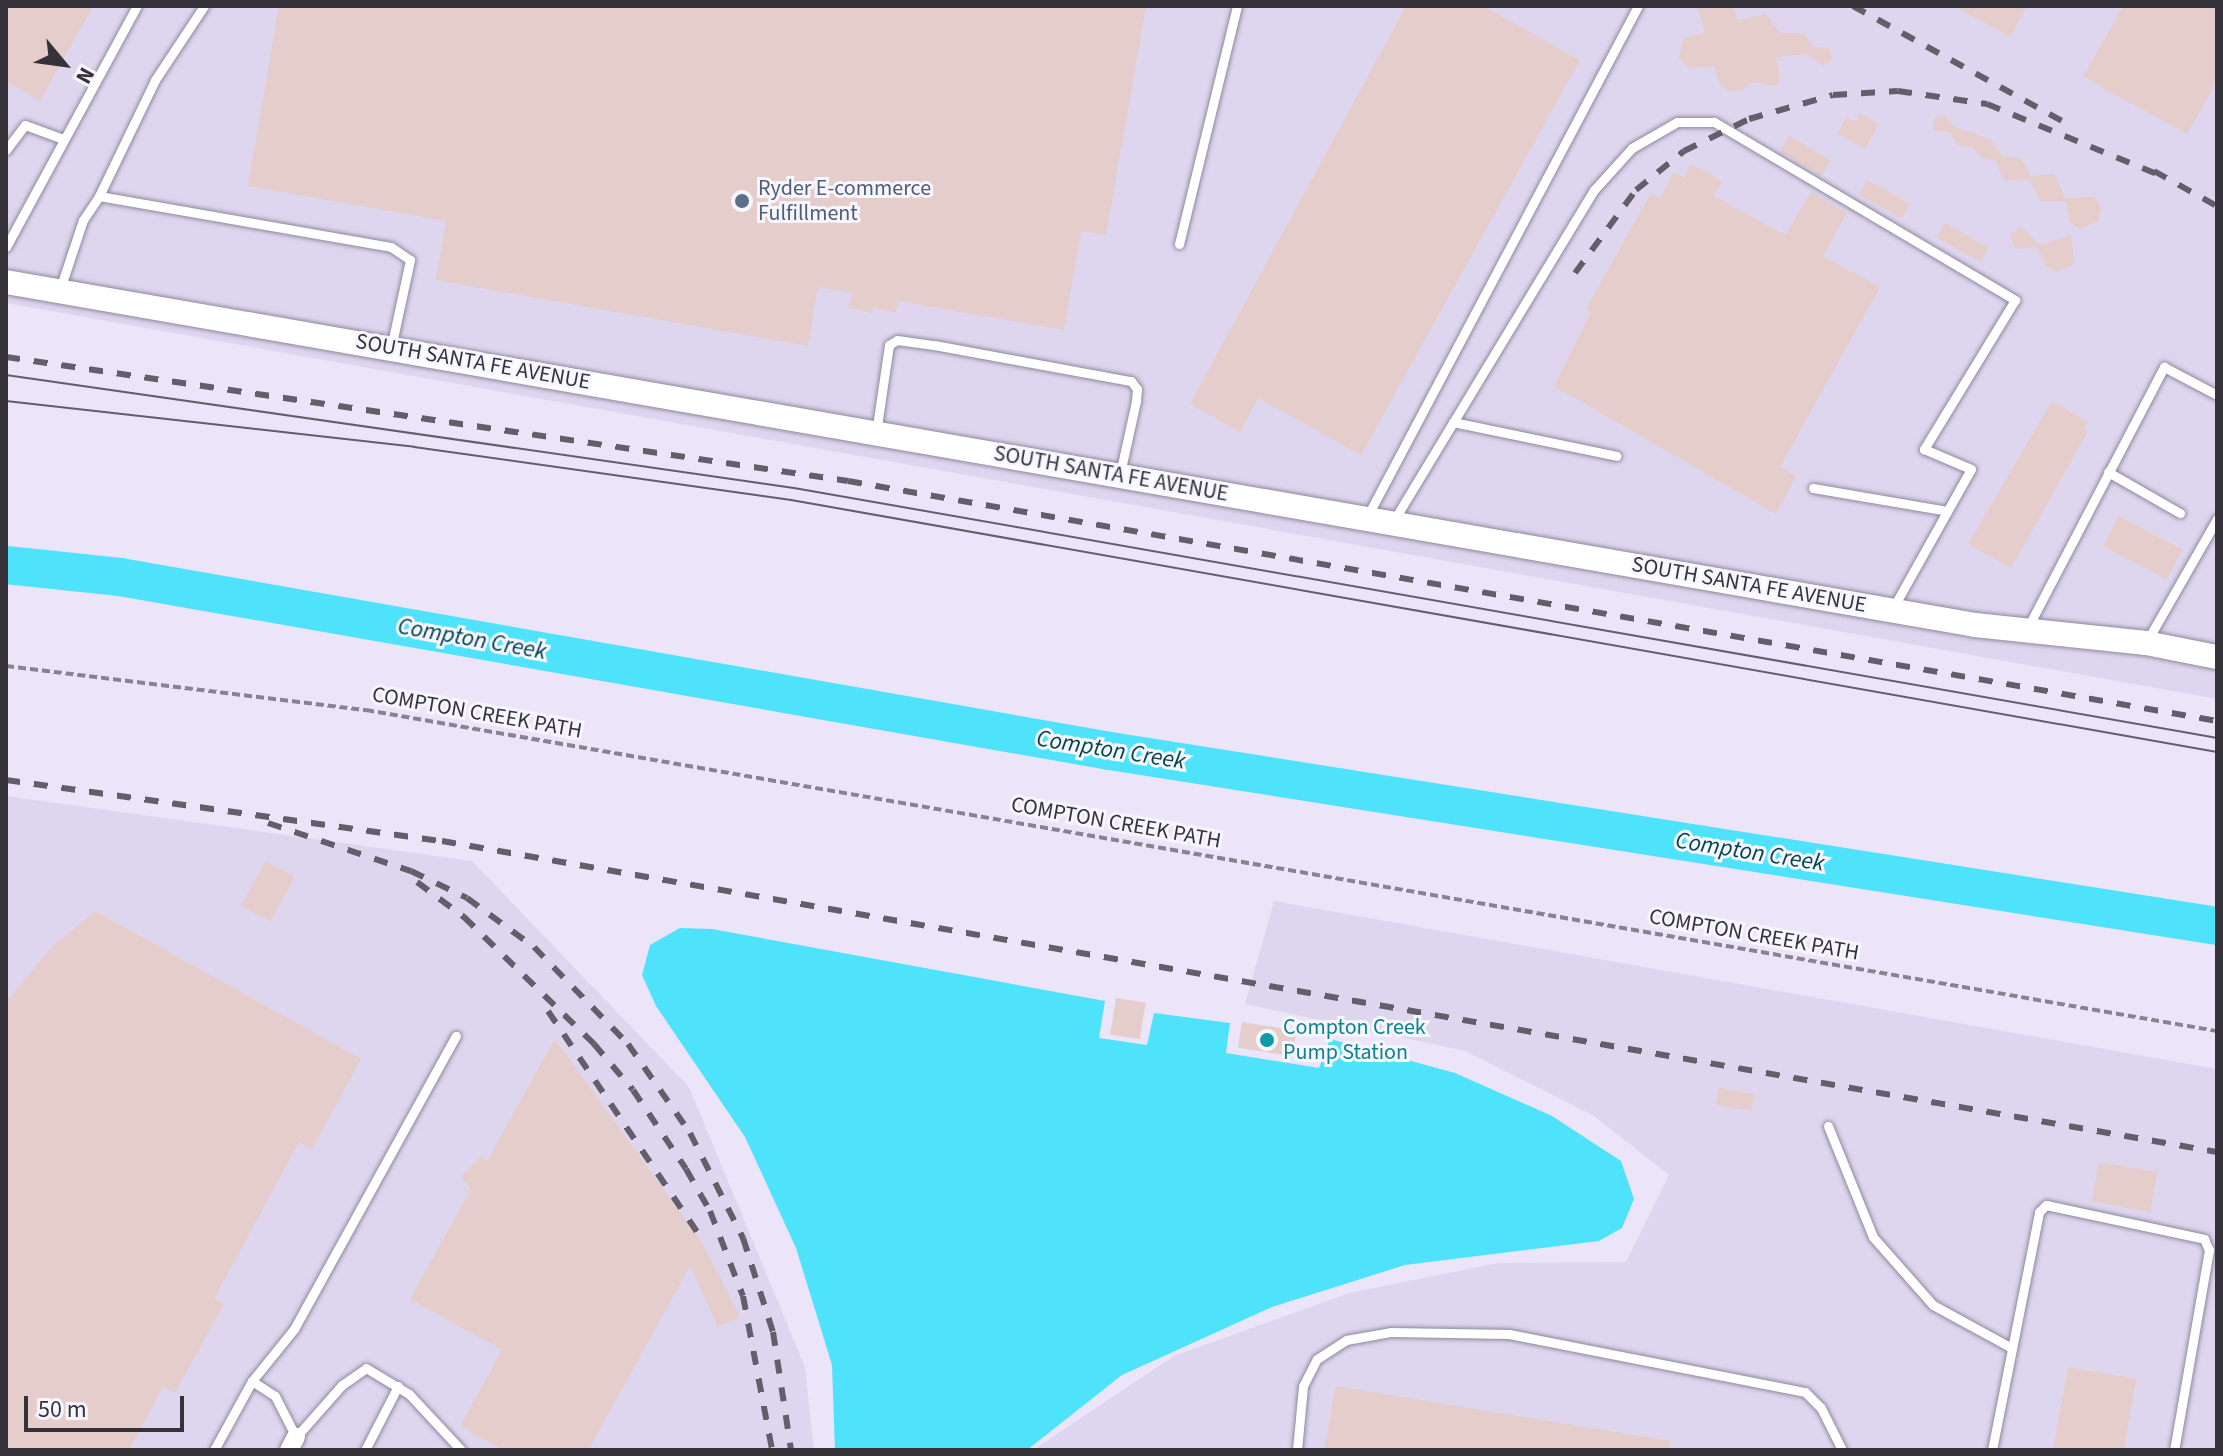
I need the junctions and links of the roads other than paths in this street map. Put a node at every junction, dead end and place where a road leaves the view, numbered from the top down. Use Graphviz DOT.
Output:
graph roads {
  1 [pos="137,6"];
  2 [pos="204,6"];
  3 [pos="1237,6"];
  4 [pos="1638,6"];
  5 [pos="63,139"];
  6 [pos="6,150"];
  7 [pos="99,196"];
  8 [pos="1179,244"];
  9 [pos="6,247"];
  10 [pos="6,282"];
  11 [pos="59,291"];
  12 [pos="391,348"];
  13 [pos="2217,395"];
  14 [pos="1453,422"];
  15 [pos="876,433"];
  16 [pos="1617,456"];
  17 [pos="2108,472"];
  18 [pos="1120,475"];
  19 [pos="1813,488"];
  20 [pos="1947,511"];
  21 [pos="2180,513"];
  22 [pos="1366,518"];
  23 [pos="2217,519"];
  24 [pos="1393,523"];
  25 [pos="1892,610"];
  26 [pos="2027,629"];
  27 [pos="2146,643"];
  28 [pos="2217,657"];
  29 [pos="456,1036"];
  30 [pos="1828,1126"];
  31 [pos="2012,1348"];
  32 [pos="252,1381"];
  33 [pos="398,1386"];
  34 [pos="293,1444"];
  35 [pos="214,1450"];
  36 [pos="365,1450"];
  37 [pos="461,1450"];
  38 [pos="1297,1450"];
  39 [pos="1842,1450"];
  40 [pos="1992,1450"];
  41 [pos="2174,1450"];
  1 -- 5 [label="lane"];
  2 -- 7 [label="lane"];
  3 -- 8 [label="lane"];
  4 -- 22 [label="lane"];
  5 -- 6 [label="lane"];
  5 -- 9 [label="lane"];
  7 -- 11 [label="lane"];
  7 -- 12 [label="lane"];
  10 -- 11 [label="main road, SOUTH SANTA FE AVENUE"];
  11 -- 12 [label="main road, SOUTH SANTA FE AVENUE"];
  12 -- 15 [label="main road, SOUTH SANTA FE AVENUE"];
  13 -- 17 [label="lane"];
  14 -- 16 [label="lane"];
  14 -- 20 [label="lane"];
  14 -- 24 [label="lane"];
  15 -- 18 [label="main road, SOUTH SANTA FE AVENUE"];
  15 -- 18 [label="lane"];
  17 -- 21 [label="lane"];
  17 -- 26 [label="lane"];
  18 -- 22 [label="main road, SOUTH SANTA FE AVENUE"];
  19 -- 20 [label="lane"];
  20 -- 25 [label="lane"];
  22 -- 24 [label="main road, SOUTH SANTA FE AVENUE"];
  23 -- 27 [label="lane"];
  24 -- 25 [label="main road, SOUTH SANTA FE AVENUE"];
  25 -- 26 [label="main road, SOUTH SANTA FE AVENUE"];
  26 -- 27 [label="main road, SOUTH SANTA FE AVENUE"];
  27 -- 28 [label="main road, SOUTH SANTA FE AVENUE"];
  29 -- 32 [label="lane"];
  30 -- 31 [label="lane"];
  31 -- 40 [label="lane"];
  31 -- 41 [label="lane"];
  32 -- 34 [label="lane"];
  32 -- 35 [label="lane"];
  33 -- 34 [label="lane"];
  33 -- 36 [label="lane"];
  33 -- 37 [label="lane"];
  38 -- 39 [label="lane"];
}
